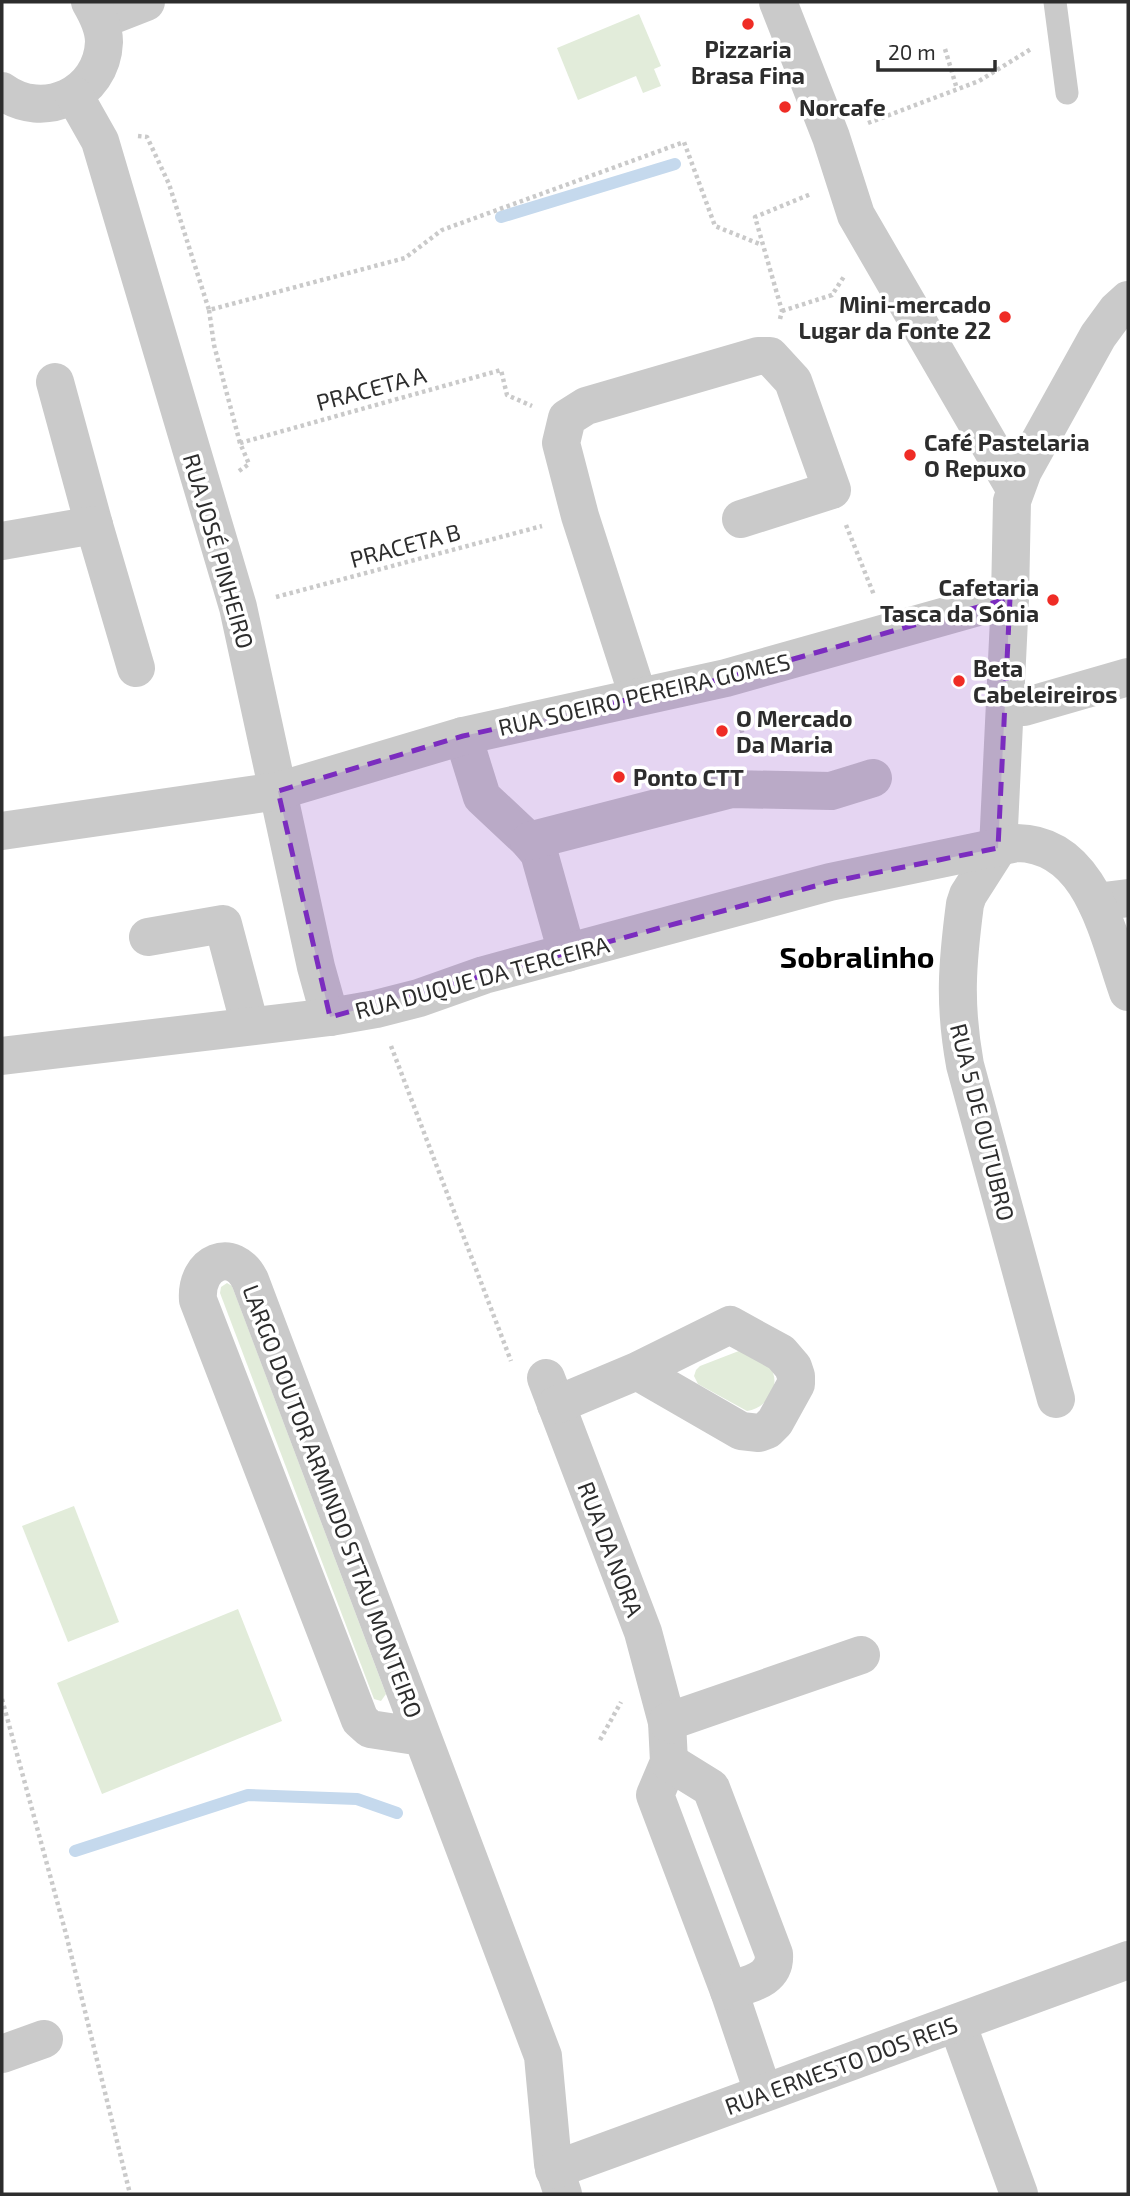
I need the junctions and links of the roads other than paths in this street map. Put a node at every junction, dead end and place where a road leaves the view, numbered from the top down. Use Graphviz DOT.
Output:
graph roads {
  1 [pos="146,2"];
  2 [pos="778,2"];
  3 [pos="1055,2"];
  4 [pos="95,11"];
  5 [pos="2,91"];
  6 [pos="1067,93"];
  7 [pos="74,95"];
  8 [pos="1128,300"];
  9 [pos="55,382"];
  10 [pos="1015,489"];
  11 [pos="741,519"];
  12 [pos="94,525"];
  13 [pos="2,541"];
  14 [pos="1010,598"];
  15 [pos="136,668"];
  16 [pos="1128,677"];
  17 [pos="638,696"];
  18 [pos="1024,706"];
  19 [pos="463,736"];
  20 [pos="873,778"];
  21 [pos="278,791"];
  22 [pos="2,831"];
  23 [pos="529,841"];
  24 [pos="998,848"];
  25 [pos="1112,900"];
  26 [pos="148,937"];
  27 [pos="567,953"];
  28 [pos="1128,992"];
  29 [pos="330,1017"];
  30 [pos="250,1026"];
  31 [pos="2,1056"];
  32 [pos="637,1371"];
  33 [pos="1056,1399"];
  34 [pos="861,1655"];
  35 [pos="667,1722"];
  36 [pos="422,1737"];
  37 [pos="669,1762"];
  38 [pos="1128,1960"];
  39 [pos="729,1991"];
  40 [pos="957,2023"];
  41 [pos="44,2039"];
  42 [pos="2,2054"];
  43 [pos="763,2092"];
  44 [pos="559,2182"];
  45 [pos="1019,2194"];
  1 -- 4 [label="street"];
  2 -- 10 [label="street"];
  3 -- 6 [label="lane"];
  4 -- 7 [label="street"];
  5 -- 7 [label="street"];
  7 -- 21 [label="street, RUA JOSÉ PINHEIRO"];
  8 -- 10 [label="street"];
  9 -- 12 [label="street"];
  10 -- 14 [label="street"];
  11 -- 17 [label="street"];
  12 -- 13 [label="street"];
  12 -- 15 [label="street"];
  14 -- 17 [label="street, RUA SOEIRO PEREIRA GOMES"];
  14 -- 24 [label="street"];
  16 -- 18 [label="street"];
  17 -- 19 [label="street, RUA SOEIRO PEREIRA GOMES"];
  19 -- 21 [label="street, RUA SOEIRO PEREIRA GOMES"];
  19 -- 23 [label="street"];
  20 -- 23 [label="street"];
  21 -- 22 [label="street, RUA SOEIRO PEREIRA GOMES"];
  21 -- 29 [label="street, RUA JOSÉ PINHEIRO"];
  23 -- 27 [label="street"];
  24 -- 25 [label="street, RUA DUQUE DA TERCEIRA"];
  24 -- 27 [label="street, RUA DUQUE DA TERCEIRA"];
  24 -- 33 [label="street, RUA 5 DE OUTUBRO"];
  25 -- 28 [label="street, RUA DUQUE DA TERCEIRA"];
  26 -- 30 [label="street"];
  27 -- 29 [label="street, RUA DUQUE DA TERCEIRA"];
  29 -- 30 [label="street, RUA DUQUE DA TERCEIRA"];
  30 -- 31 [label="street, RUA DUQUE DA TERCEIRA"];
  32 -- 35 [label="street, RUA DA NORA"];
  34 -- 35 [label="street"];
  35 -- 37 [label="street, RUA DA NORA"];
  36 -- 36 [label="street, LARGO DOUTOR ARMINDO STTAU MONTEIRO"];
  36 -- 44 [label="street"];
  37 -- 39 [label="street"];
  37 -- 39 [label="street"];
  38 -- 40 [label="street, RUA ERNESTO DOS REIS"];
  39 -- 43 [label="street"];
  40 -- 43 [label="street, RUA ERNESTO DOS REIS"];
  40 -- 45 [label="street"];
  41 -- 42 [label="street"];
  43 -- 44 [label="street, RUA ERNESTO DOS REIS"];
}
